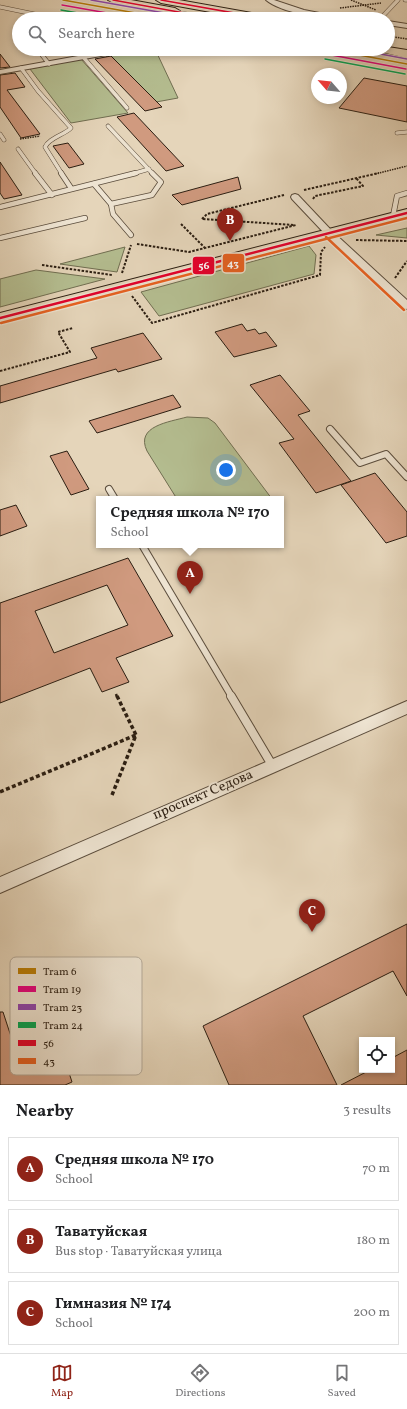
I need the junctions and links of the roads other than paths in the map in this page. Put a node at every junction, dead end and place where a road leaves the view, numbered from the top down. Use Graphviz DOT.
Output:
graph roads {
  1 [pos="113,0"];
  2 [pos="161,0"];
  3 [pos="269,0"];
  4 [pos="398,0"];
  5 [pos="0,7"];
  6 [pos="24,12"];
  7 [pos="163,12"];
  8 [pos="229,12"];
  9 [pos="301,12"];
  10 [pos="386,12"];
  11 [pos="395,24"];
  12 [pos="407,26"];
  13 [pos="395,41"];
  14 [pos="407,44"];
  15 [pos="395,52"];
  16 [pos="407,54"];
  17 [pos="43,56"];
  18 [pos="92,56"];
  19 [pos="84,58"];
  20 [pos="49,64"];
  21 [pos="21,68"];
  22 [pos="0,72"];
  23 [pos="127,108"];
  24 [pos="108,126"];
  25 [pos="407,132"];
  26 [pos="398,133"];
  27 [pos="0,134"];
  28 [pos="4,140"];
  29 [pos="18,149"];
  30 [pos="149,169"];
  31 [pos="94,184"];
  32 [pos="71,188"];
  33 [pos="407,193"];
  34 [pos="52,195"];
  35 [pos="295,198"];
  36 [pos="111,204"];
  37 [pos="0,207"];
  38 [pos="400,215"];
  39 [pos="85,218"];
  40 [pos="131,235"];
  41 [pos="0,238"];
  42 [pos="327,240"];
  43 [pos="407,306"];
  44 [pos="0,318"];
  45 [pos="330,429"];
  46 [pos="407,477"];
  47 [pos="109,488"];
  48 [pos="113,496"];
  49 [pos="144,548"];
  50 [pos="407,707"];
  51 [pos="272,765"];
  52 [pos="0,884"];
  1 -- 7 [label="main road"];
  2 -- 8 [label="main road"];
  3 -- 9 [label="street"];
  4 -- 10 [label="lane"];
  5 -- 6 [label="lane"];
  11 -- 12 [label="street"];
  13 -- 14 [label="main road"];
  15 -- 16 [label="main road"];
  17 -- 20 [label="lane"];
  18 -- 19 [label="street"];
  19 -- 20 [label="street"];
  19 -- 23 [label="lane"];
  20 -- 21 [label="street"];
  21 -- 22 [label="street"];
  21 -- 32 [label="lane"];
  24 -- 30 [label="lane"];
  25 -- 26 [label="lane"];
  27 -- 28 [label="lane"];
  29 -- 34 [label="lane"];
  30 -- 31 [label="lane"];
  30 -- 36 [label="lane"];
  31 -- 32 [label="lane"];
  31 -- 36 [label="lane"];
  32 -- 34 [label="lane"];
  33 -- 38 [label="lane"];
  34 -- 37 [label="lane"];
  35 -- 42 [label="street"];
  36 -- 40 [label="lane"];
  38 -- 42 [label="main road"];
  39 -- 41 [label="lane"];
  42 -- 43 [label="street"];
  42 -- 44 [label="main road"];
  45 -- 46 [label="lane"];
  47 -- 48 [label="lane"];
  49 -- 51 [label="lane"];
  50 -- 51 [label="street, проспект Седова"];
  51 -- 52 [label="street, проспект Седова"];
}
